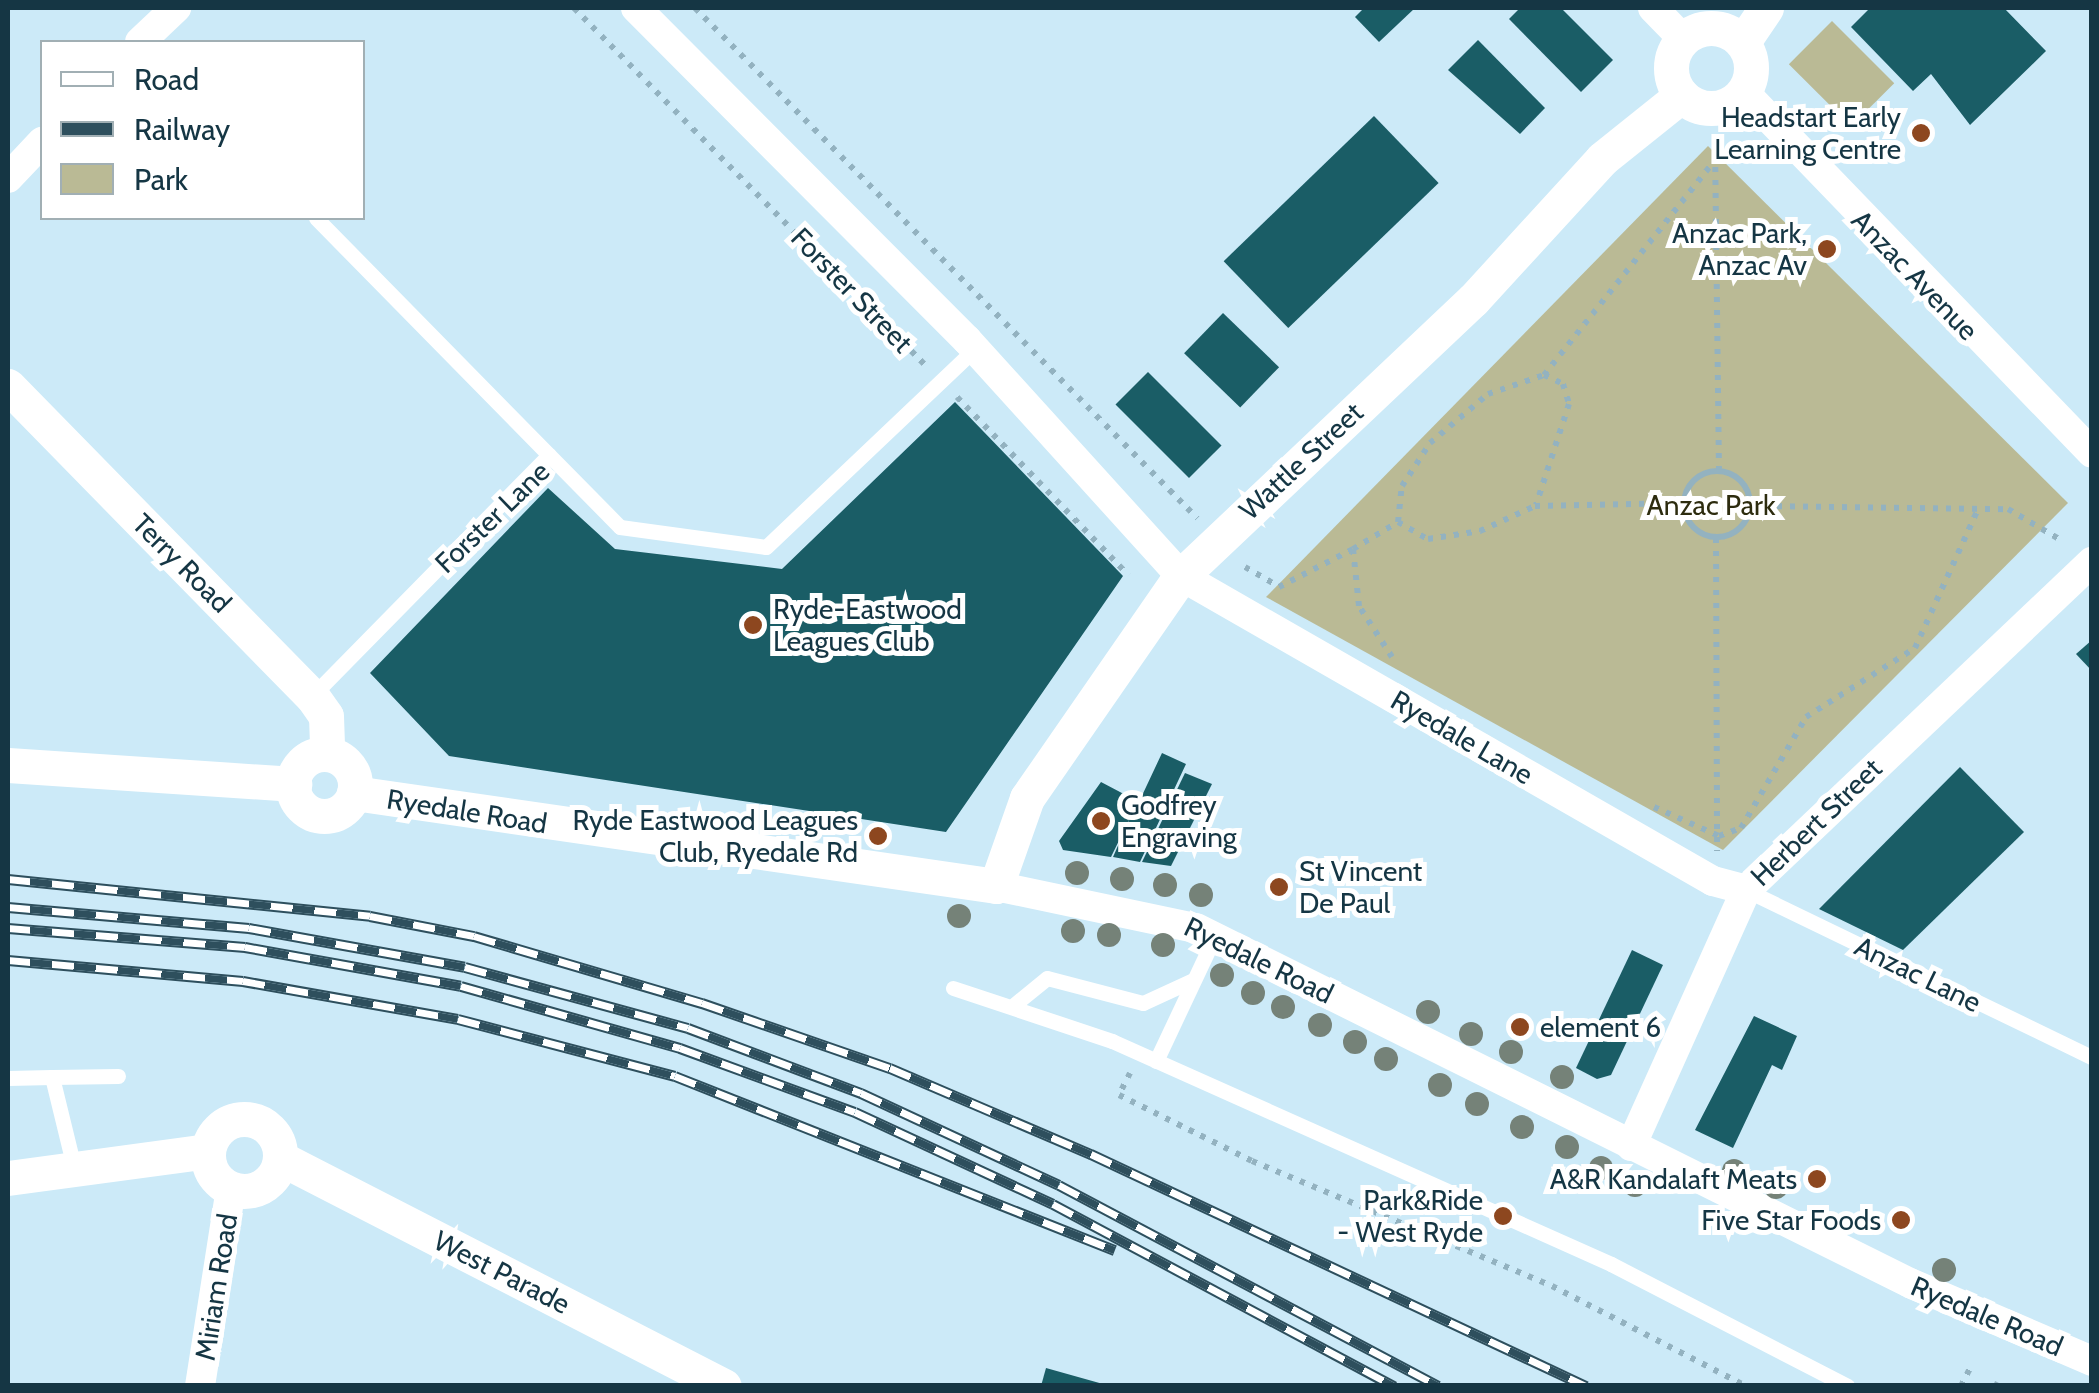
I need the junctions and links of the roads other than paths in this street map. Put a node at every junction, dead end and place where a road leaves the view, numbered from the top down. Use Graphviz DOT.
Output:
graph roads {
  1 [pos="176,8"];
  2 [pos="636,8"];
  3 [pos="1653,8"];
  4 [pos="1766,8"];
  5 [pos="1683,39"];
  6 [pos="144,40"];
  7 [pos="1742,42"];
  8 [pos="1744,92"];
  9 [pos="1682,95"];
  10 [pos="40,144"];
  11 [pos="8,178"];
  12 [pos="318,220"];
  13 [pos="975,349"];
  14 [pos="8,386"];
  15 [pos="2092,453"];
  16 [pos="549,455"];
  17 [pos="2092,562"];
  18 [pos="1181,576"];
  19 [pos="312,696"];
  20 [pos="326,754"];
  21 [pos="8,765"];
  22 [pos="294,784"];
  23 [pos="354,793"];
  24 [pos="996,886"];
  25 [pos="1746,890"];
  26 [pos="1214,938"];
  27 [pos="1193,980"];
  28 [pos="953,988"];
  29 [pos="1015,1004"];
  30 [pos="2092,1057"];
  31 [pos="1156,1061"];
  32 [pos="118,1076"];
  33 [pos="52,1077"];
  34 [pos="8,1078"];
  35 [pos="1630,1146"];
  36 [pos="208,1151"];
  37 [pos="280,1158"];
  38 [pos="74,1167"];
  39 [pos="8,1178"];
  40 [pos="231,1189"];
  41 [pos="2092,1361"];
  42 [pos="1842,1384"];
  43 [pos="200,1386"];
  44 [pos="724,1386"];
  1 -- 6 [label="street"];
  2 -- 13 [label="street, Forster Street"];
  3 -- 5 [label="street"];
  4 -- 7 [label="street"];
  5 -- 7 [label="street"];
  5 -- 9 [label="street"];
  7 -- 8 [label="street"];
  8 -- 9 [label="street"];
  8 -- 15 [label="street, Anzac Avenue"];
  9 -- 18 [label="street, Wattle Street"];
  10 -- 11 [label="street"];
  12 -- 16 [label="lane"];
  13 -- 16 [label="lane, Forster Lane"];
  13 -- 18 [label="street, Forster Street"];
  14 -- 19 [label="street, Terry Road"];
  16 -- 19 [label="lane, Forster Lane"];
  17 -- 25 [label="street, Herbert Street"];
  18 -- 24 [label="street, Wattle Street"];
  18 -- 25 [label="street, Ryedale Lane"];
  19 -- 20 [label="street, Terry Road"];
  20 -- 22 [label="street"];
  20 -- 23 [label="street"];
  21 -- 22 [label="street"];
  22 -- 23 [label="street"];
  23 -- 24 [label="street, Ryedale Road"];
  24 -- 26 [label="street, Ryedale Road"];
  25 -- 30 [label="lane, Anzac Lane"];
  25 -- 35 [label="street, Herbert Street"];
  26 -- 27 [label="lane"];
  26 -- 35 [label="street, Ryedale Road"];
  27 -- 29 [label="lane"];
  27 -- 31 [label="lane"];
  28 -- 29 [label="lane"];
  29 -- 31 [label="lane"];
  31 -- 42 [label="lane"];
  32 -- 33 [label="lane"];
  33 -- 34 [label="lane"];
  33 -- 38 [label="lane"];
  35 -- 41 [label="street, Ryedale Road"];
  36 -- 37 [label="street"];
  36 -- 38 [label="street"];
  36 -- 40 [label="street"];
  37 -- 40 [label="street"];
  37 -- 44 [label="street, West Parade"];
  38 -- 39 [label="street"];
  40 -- 43 [label="street, Miriam Road"];
}
